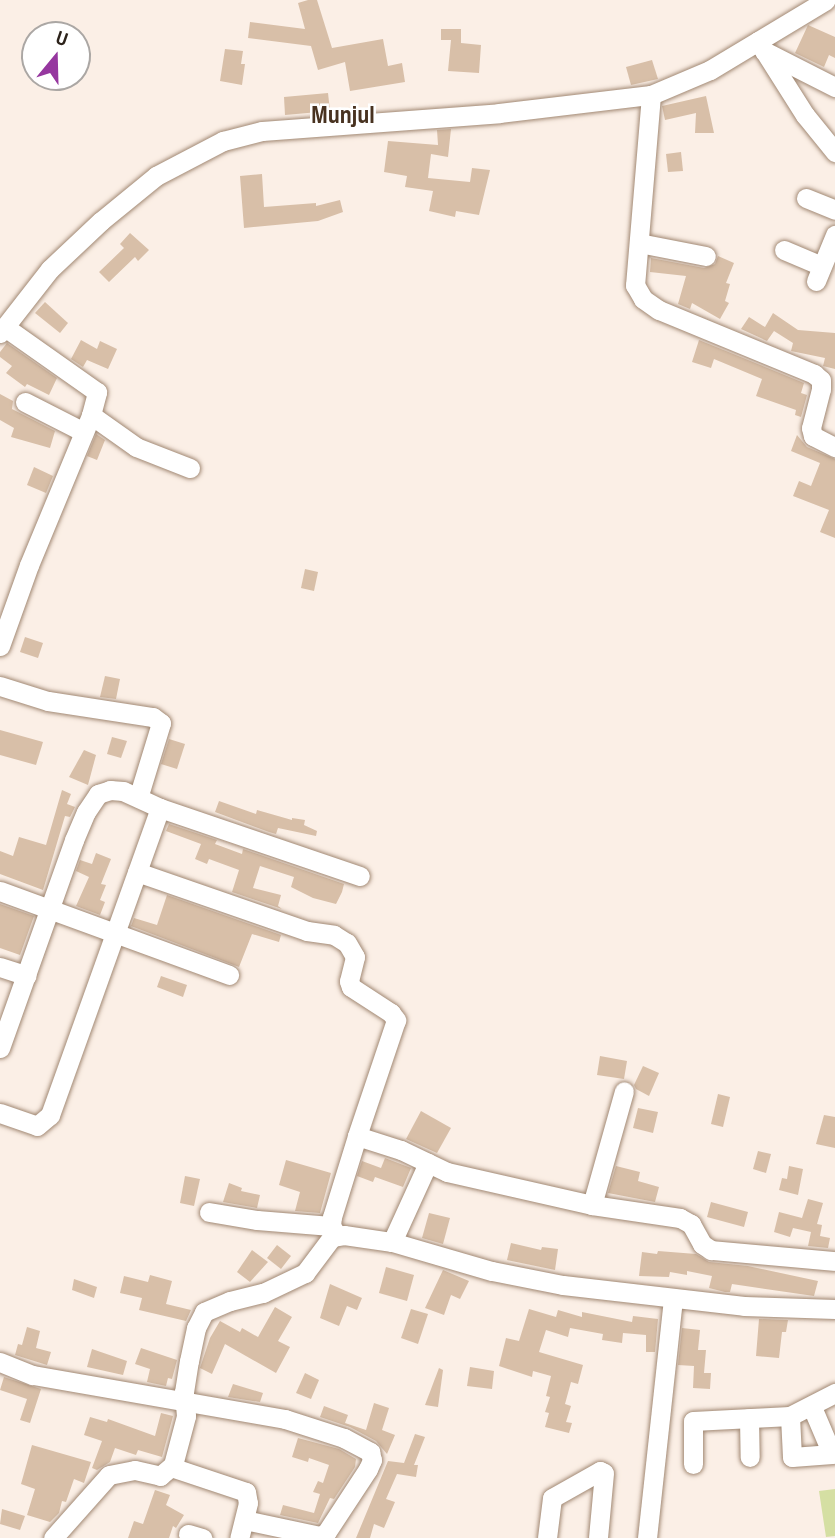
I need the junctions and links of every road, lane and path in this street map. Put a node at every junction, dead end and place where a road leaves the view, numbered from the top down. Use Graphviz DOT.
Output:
graph roads {
  1 [pos="826,0"];
  2 [pos="760,46"];
  3 [pos="835,88"];
  4 [pos="651,94"];
  5 [pos="835,152"];
  6 [pos="806,198"];
  7 [pos="835,210"];
  8 [pos="835,235"];
  9 [pos="639,243"];
  10 [pos="784,250"];
  11 [pos="706,256"];
  12 [pos="3,330"];
  13 [pos="25,402"];
  14 [pos="88,423"];
  15 [pos="835,447"];
  16 [pos="190,468"];
  17 [pos="0,646"];
  18 [pos="0,686"];
  19 [pos="138,798"];
  20 [pos="160,808"];
  21 [pos="137,873"];
  22 [pos="360,876"];
  23 [pos="0,891"];
  24 [pos="49,909"];
  25 [pos="113,934"];
  26 [pos="0,967"];
  27 [pos="229,975"];
  28 [pos="27,976"];
  29 [pos="1,1044"];
  30 [pos="624,1091"];
  31 [pos="0,1113"];
  32 [pos="357,1136"];
  33 [pos="428,1163"];
  34 [pos="592,1205"];
  35 [pos="209,1212"];
  36 [pos="334,1231"];
  37 [pos="392,1242"];
  38 [pos="835,1261"];
  39 [pos="673,1299"];
  40 [pos="835,1309"];
  41 [pos="0,1362"];
  42 [pos="835,1393"];
  43 [pos="185,1400"];
  44 [pos="812,1407"];
  45 [pos="790,1416"];
  46 [pos="749,1418"];
  47 [pos="750,1457"];
  48 [pos="693,1464"];
  49 [pos="171,1467"];
  50 [pos="242,1529"];
  51 [pos="53,1538"];
  52 [pos="547,1538"];
  53 [pos="598,1538"];
  54 [pos="647,1538"];
  1 -- 2 [label="street"];
  2 -- 3 [label="street"];
  2 -- 4 [label="street"];
  2 -- 5 [label="street"];
  4 -- 9 [label="street"];
  4 -- 12 [label="street"];
  6 -- 7 [label="street"];
  8 -- 10 [label="street"];
  9 -- 11 [label="street"];
  9 -- 15 [label="street"];
  12 -- 14 [label="street"];
  13 -- 14 [label="street"];
  14 -- 16 [label="street"];
  14 -- 17 [label="street"];
  18 -- 19 [label="street"];
  19 -- 20 [label="street"];
  19 -- 24 [label="street"];
  20 -- 21 [label="street"];
  20 -- 22 [label="street"];
  21 -- 25 [label="street"];
  21 -- 32 [label="street"];
  23 -- 24 [label="street"];
  24 -- 25 [label="street"];
  24 -- 28 [label="street"];
  25 -- 27 [label="street"];
  25 -- 31 [label="street"];
  26 -- 28 [label="street"];
  28 -- 29 [label="street"];
  30 -- 34 [label="street"];
  32 -- 33 [label="street"];
  32 -- 36 [label="street"];
  33 -- 34 [label="street"];
  33 -- 37 [label="street"];
  34 -- 38 [label="street"];
  35 -- 36 [label="street"];
  36 -- 37 [label="street"];
  36 -- 43 [label="street"];
  37 -- 39 [label="street"];
  39 -- 40 [label="street"];
  39 -- 54 [label="street"];
  41 -- 43 [label="street"];
  42 -- 44 [label="street"];
  43 -- 49 [label="street"];
  43 -- 50 [label="street"];
  44 -- 45 [label="street"];
  44 -- 45 [label="street"];
  45 -- 46 [label="street"];
  46 -- 47 [label="street"];
  46 -- 48 [label="street"];
  49 -- 50 [label="street"];
  49 -- 51 [label="street"];
  52 -- 53 [label="street"];
}
